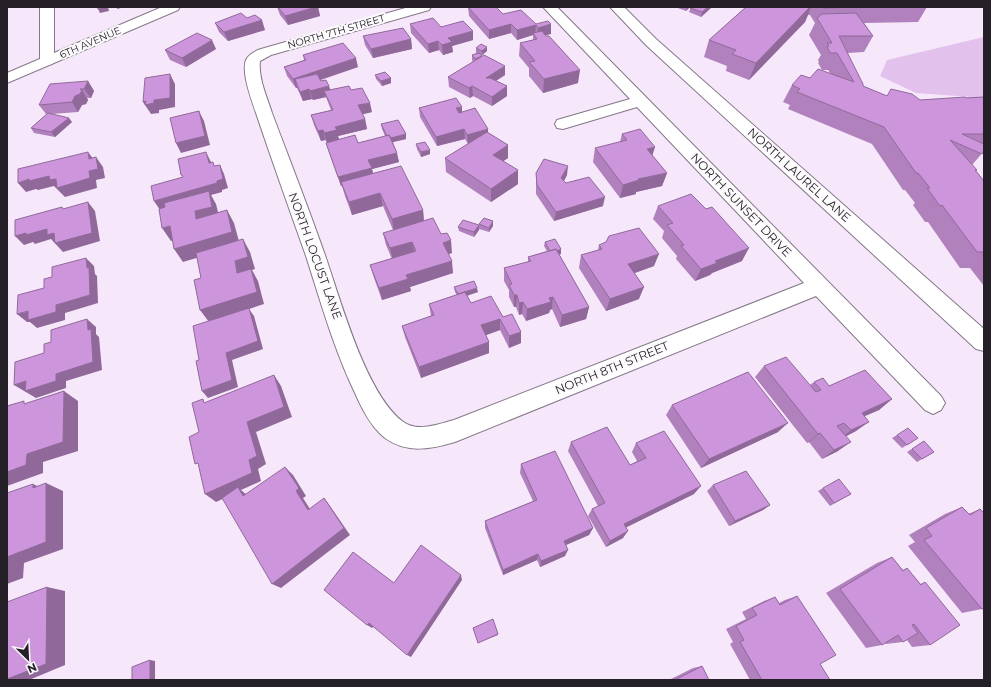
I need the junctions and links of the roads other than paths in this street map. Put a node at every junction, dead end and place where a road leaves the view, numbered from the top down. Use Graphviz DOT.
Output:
graph roads {
  1 [pos="48,7"];
  2 [pos="173,7"];
  3 [pos="424,7"];
  4 [pos="550,7"];
  5 [pos="617,7"];
  6 [pos="47,61"];
  7 [pos="253,62"];
  8 [pos="7,78"];
  9 [pos="641,101"];
  10 [pos="564,124"];
  11 [pos="818,286"];
  12 [pos="984,342"];
  13 [pos="932,402"];
  14 [pos="404,434"];
  1 -- 6 [label="street"];
  2 -- 6 [label="street, 6TH AVENUE"];
  3 -- 7 [label="street, NORTH 7TH STREET"];
  4 -- 9 [label="street, NORTH SUNSET DRIVE"];
  5 -- 12 [label="street, NORTH LAUREL LANE"];
  6 -- 8 [label="street, 6TH AVENUE"];
  7 -- 14 [label="street, NORTH LOCUST LANE"];
  9 -- 10 [label="street"];
  9 -- 11 [label="street, NORTH SUNSET DRIVE"];
  11 -- 13 [label="street, NORTH SUNSET DRIVE"];
  11 -- 14 [label="street, NORTH 8TH STREET"];
}
